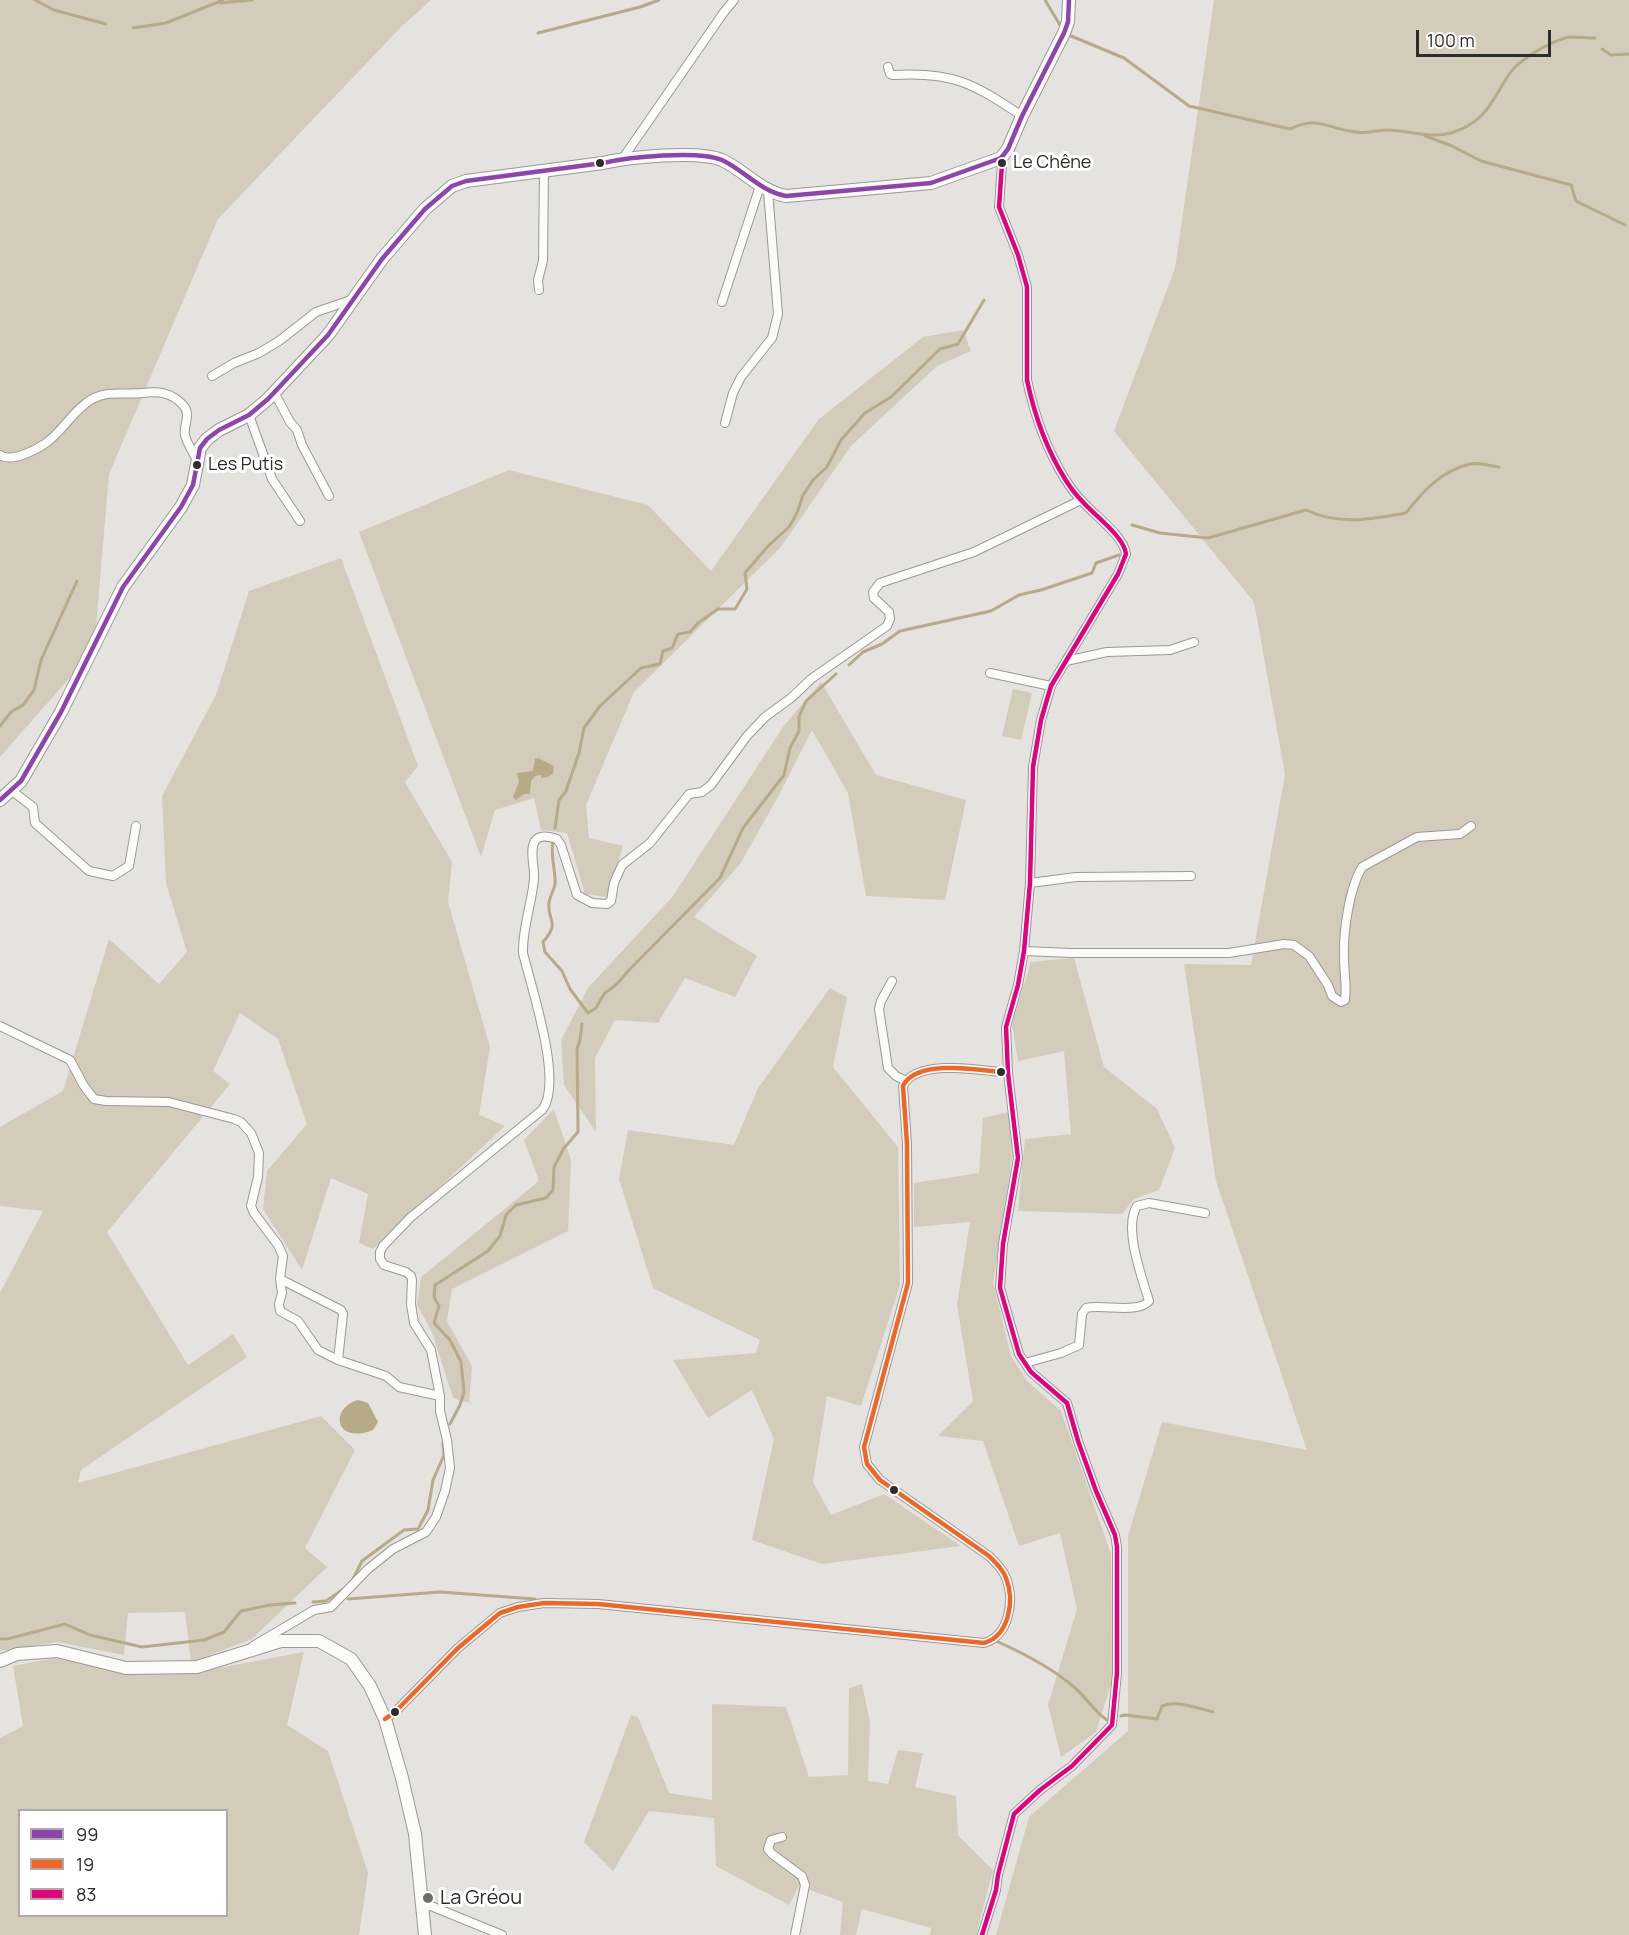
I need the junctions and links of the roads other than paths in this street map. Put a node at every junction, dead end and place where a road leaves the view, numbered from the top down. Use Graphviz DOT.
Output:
graph roads {
  1 [pos="734,0"];
  2 [pos="1069,0"];
  3 [pos="888,67"];
  4 [pos="1022,116"];
  5 [pos="623,158"];
  6 [pos="1001,158"];
  7 [pos="544,170"];
  8 [pos="764,189"];
  9 [pos="539,290"];
  10 [pos="351,300"];
  11 [pos="722,302"];
  12 [pos="212,376"];
  13 [pos="274,392"];
  14 [pos="249,415"];
  15 [pos="725,423"];
  16 [pos="0,454"];
  17 [pos="198,460"];
  18 [pos="329,496"];
  19 [pos="1081,500"];
  20 [pos="300,521"];
  21 [pos="1194,642"];
  22 [pos="1066,662"];
  23 [pos="990,673"];
  24 [pos="1051,686"];
  25 [pos="11,790"];
  26 [pos="0,800"];
  27 [pos="136,825"];
  28 [pos="1471,826"];
  29 [pos="1191,876"];
  30 [pos="1030,883"];
  31 [pos="1024,951"];
  32 [pos="892,981"];
  33 [pos="0,1026"];
  34 [pos="1008,1072"];
  35 [pos="906,1081"];
  36 [pos="1205,1213"];
  37 [pos="280,1279"];
  38 [pos="338,1360"];
  39 [pos="1025,1363"];
  40 [pos="440,1396"];
  41 [pos="242,1653"];
  42 [pos="0,1661"];
  43 [pos="385,1719"];
  44 [pos="782,1837"];
  45 [pos="423,1906"];
  46 [pos="425,1935"];
  47 [pos="502,1935"];
  48 [pos="795,1935"];
  49 [pos="982,1935"];
  1 -- 5 [label="street"];
  2 -- 4 [label="street"];
  3 -- 4 [label="street"];
  4 -- 6 [label="street"];
  5 -- 7 [label="street"];
  5 -- 8 [label="street"];
  6 -- 8 [label="street"];
  6 -- 19 [label="street"];
  7 -- 9 [label="street"];
  7 -- 10 [label="street"];
  8 -- 11 [label="street"];
  8 -- 15 [label="street"];
  10 -- 12 [label="street"];
  10 -- 13 [label="street"];
  13 -- 14 [label="street"];
  13 -- 18 [label="street"];
  14 -- 17 [label="street"];
  14 -- 20 [label="street"];
  16 -- 17 [label="street"];
  17 -- 25 [label="street"];
  19 -- 22 [label="street"];
  19 -- 40 [label="street"];
  21 -- 22 [label="street"];
  22 -- 24 [label="street"];
  23 -- 24 [label="street"];
  24 -- 30 [label="street"];
  25 -- 26 [label="street"];
  25 -- 27 [label="street"];
  28 -- 31 [label="street"];
  29 -- 30 [label="street"];
  30 -- 31 [label="street"];
  31 -- 34 [label="street"];
  32 -- 35 [label="street"];
  33 -- 37 [label="street"];
  34 -- 35 [label="street"];
  34 -- 39 [label="street"];
  35 -- 43 [label="street"];
  36 -- 39 [label="street"];
  37 -- 38 [label="street"];
  37 -- 38 [label="street"];
  38 -- 40 [label="street"];
  39 -- 49 [label="street"];
  40 -- 41 [label="street"];
  41 -- 42 [label="street"];
  41 -- 43 [label="street"];
  43 -- 45 [label="street"];
  44 -- 48 [label="street"];
  45 -- 46 [label="street"];
  45 -- 47 [label="street"];
}
